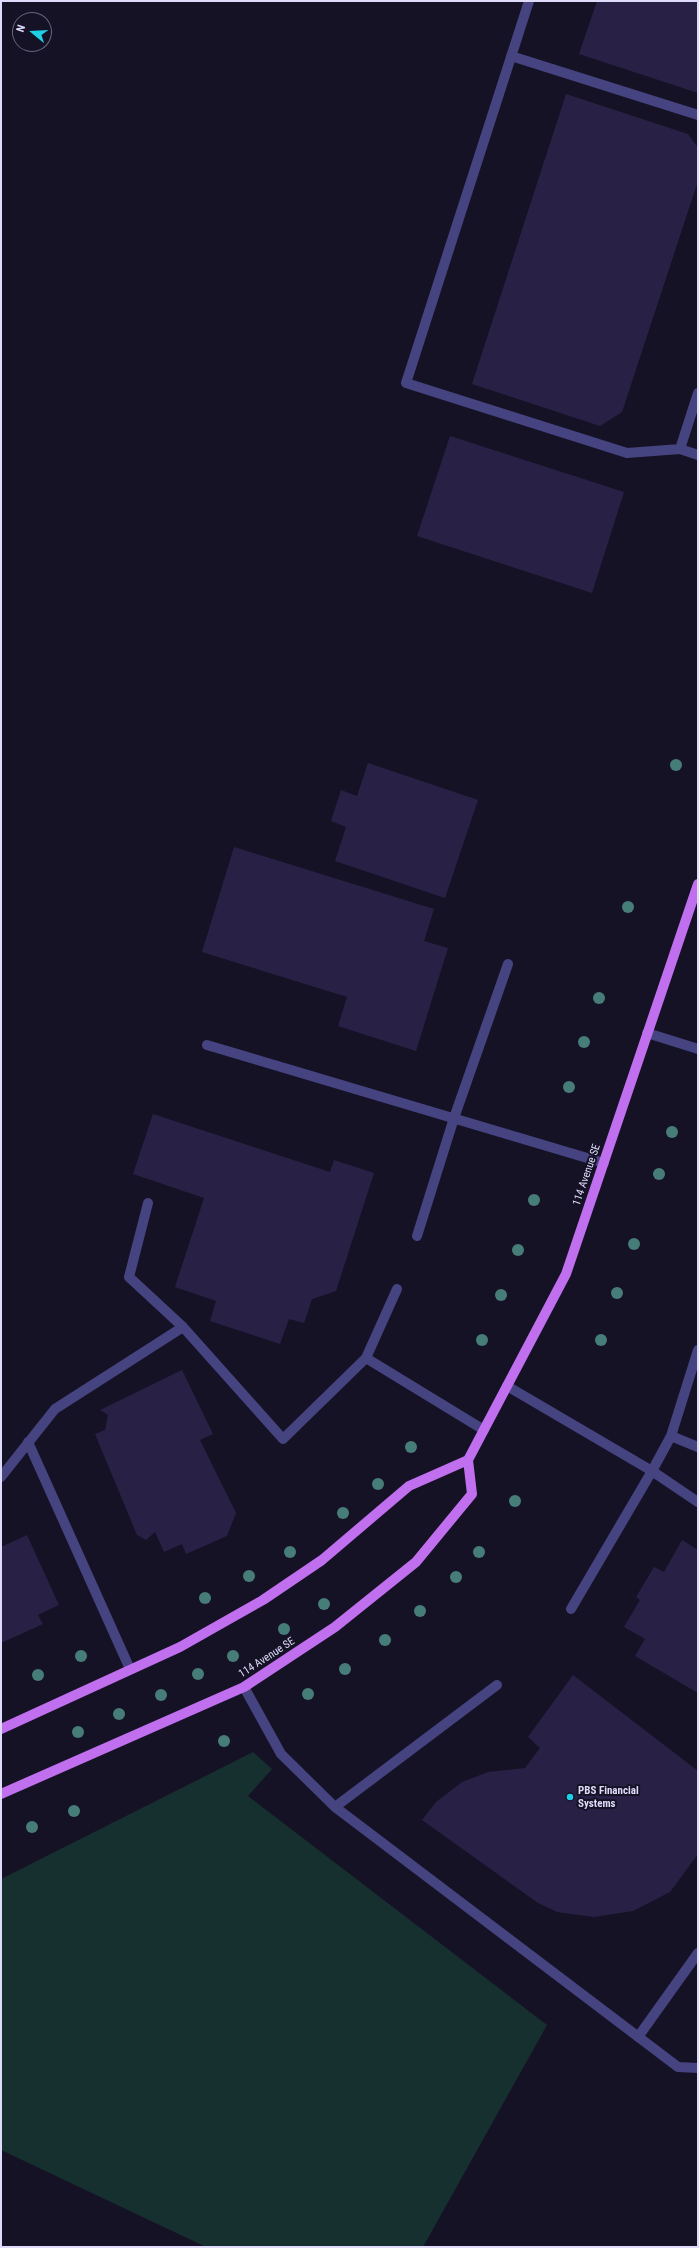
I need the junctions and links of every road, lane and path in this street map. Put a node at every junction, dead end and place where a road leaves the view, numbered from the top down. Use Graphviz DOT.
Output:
graph roads {
  1 [pos="529,1"];
  2 [pos="511,56"];
  3 [pos="698,115"];
  4 [pos="698,393"];
  5 [pos="680,449"];
  6 [pos="698,455"];
  7 [pos="698,884"];
  8 [pos="508,964"];
  9 [pos="647,1033"];
  10 [pos="207,1045"];
  11 [pos="698,1049"];
  12 [pos="454,1118"];
  13 [pos="604,1163"];
  14 [pos="148,1203"];
  15 [pos="417,1236"];
  16 [pos="397,1289"];
  17 [pos="183,1327"];
  18 [pos="698,1350"];
  19 [pos="366,1358"];
  20 [pos="507,1386"];
  21 [pos="484,1430"];
  22 [pos="671,1436"];
  23 [pos="28,1442"];
  24 [pos="698,1446"];
  25 [pos="468,1460"];
  26 [pos="652,1471"];
  27 [pos="1,1477"];
  28 [pos="698,1502"];
  29 [pos="571,1609"];
  30 [pos="130,1669"];
  31 [pos="497,1685"];
  32 [pos="244,1687"];
  33 [pos="1,1729"];
  34 [pos="1,1794"];
  35 [pos="335,1808"];
  36 [pos="698,1953"];
  37 [pos="638,2037"];
  38 [pos="698,2068"];
  1 -- 2 [label="lane"];
  2 -- 3 [label="lane"];
  2 -- 5 [label="lane"];
  4 -- 5 [label="lane"];
  5 -- 6 [label="lane"];
  7 -- 9 [label="main road, 114 Avenue SE"];
  8 -- 12 [label="lane"];
  9 -- 11 [label="lane"];
  9 -- 13 [label="main road, 114 Avenue SE"];
  10 -- 12 [label="lane"];
  12 -- 13 [label="lane"];
  12 -- 15 [label="lane"];
  13 -- 20 [label="main road, 114 Avenue SE"];
  14 -- 17 [label="lane"];
  16 -- 19 [label="lane"];
  17 -- 19 [label="lane"];
  17 -- 23 [label="lane"];
  18 -- 22 [label="lane"];
  19 -- 21 [label="lane"];
  20 -- 21 [label="main road, 114 Avenue SE"];
  20 -- 26 [label="lane"];
  21 -- 25 [label="main road, 114 Avenue SE"];
  22 -- 24 [label="lane"];
  22 -- 26 [label="lane"];
  23 -- 27 [label="lane"];
  23 -- 30 [label="lane"];
  25 -- 30 [label="main road"];
  25 -- 32 [label="main road, 114 Avenue SE"];
  26 -- 28 [label="lane"];
  26 -- 29 [label="lane"];
  30 -- 33 [label="main road"];
  31 -- 35 [label="lane"];
  32 -- 34 [label="main road, 114 Avenue SE"];
  32 -- 35 [label="lane"];
  35 -- 37 [label="lane"];
  36 -- 37 [label="lane"];
  37 -- 38 [label="lane"];
}
